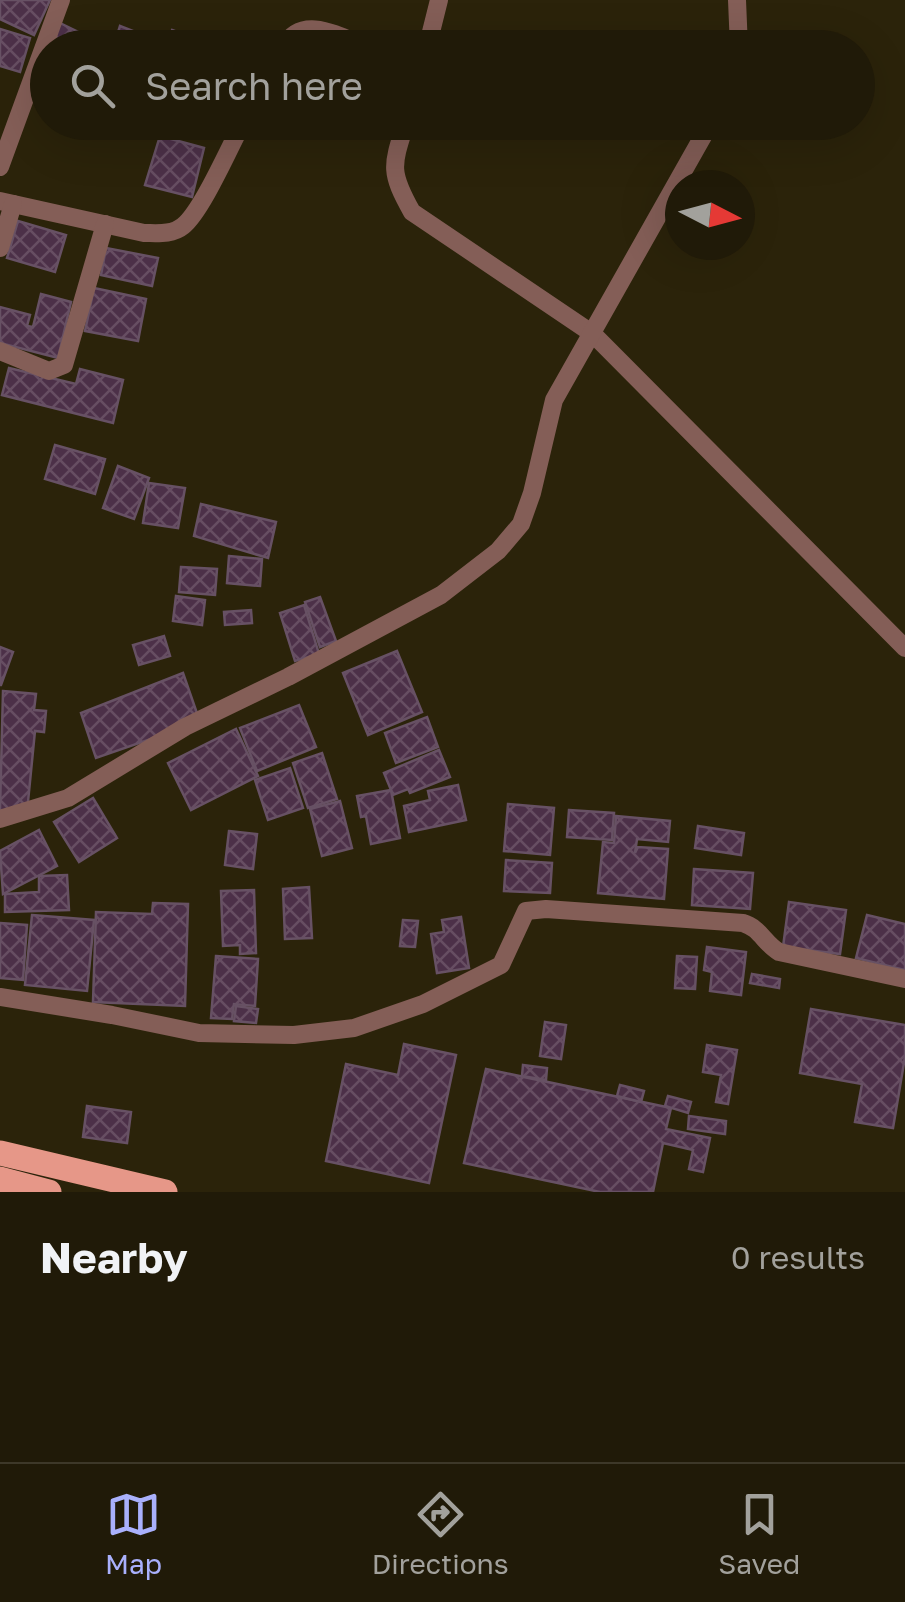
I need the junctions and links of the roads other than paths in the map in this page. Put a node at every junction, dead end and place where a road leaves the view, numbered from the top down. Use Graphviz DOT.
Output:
graph roads {
  1 [pos="61,0"];
  2 [pos="438,0"];
  3 [pos="737,0"];
  4 [pos="50,30"];
  5 [pos="432,30"];
  6 [pos="738,30"];
  7 [pos="30,85"];
  8 [pos="233,140"];
  9 [pos="400,140"];
  10 [pos="701,140"];
  11 [pos="0,167"];
  12 [pos="6,202"];
  13 [pos="106,224"];
  14 [pos="0,248"];
  15 [pos="593,334"];
  16 [pos="0,351"];
  17 [pos="905,648"];
  18 [pos="0,819"];
  19 [pos="905,979"];
  20 [pos="0,997"];
  21 [pos="0,1153"];
  22 [pos="0,1179"];
  23 [pos="50,1192"];
  24 [pos="166,1192"];
  1 -- 4 [label="street"];
  2 -- 5 [label="street"];
  3 -- 6 [label="street"];
  7 -- 11 [label="street"];
  8 -- 13 [label="street"];
  9 -- 15 [label="street"];
  10 -- 15 [label="street"];
  12 -- 13 [label="street"];
  12 -- 14 [label="street"];
  13 -- 16 [label="street"];
  15 -- 17 [label="street"];
  15 -- 18 [label="street"];
  19 -- 20 [label="street"];
  21 -- 24 [label="main road"];
  22 -- 23 [label="main road"];
}
